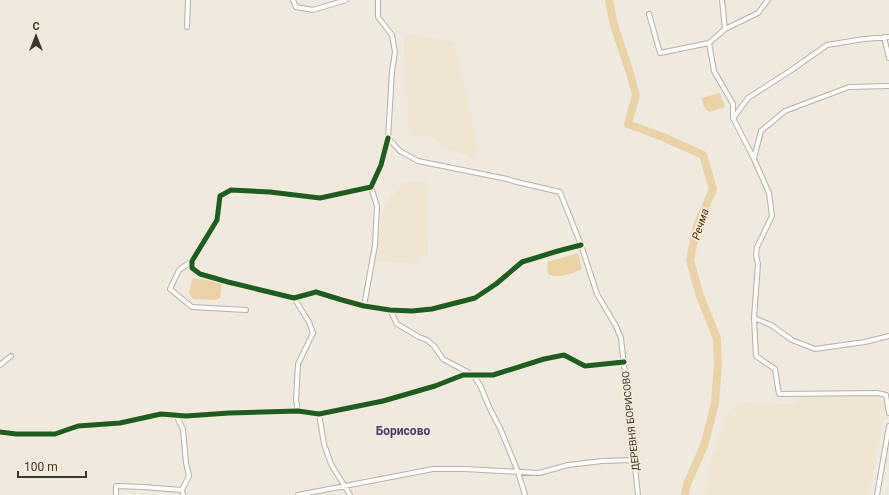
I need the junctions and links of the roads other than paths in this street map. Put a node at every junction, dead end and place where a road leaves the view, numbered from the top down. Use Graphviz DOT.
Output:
graph roads {
  1 [pos="188,0"];
  2 [pos="293,0"];
  3 [pos="346,0"];
  4 [pos="378,0"];
  5 [pos="722,0"];
  6 [pos="768,0"];
  7 [pos="649,14"];
  8 [pos="187,27"];
  9 [pos="725,29"];
  10 [pos="887,37"];
  11 [pos="710,43"];
  12 [pos="889,58"];
  13 [pos="889,86"];
  14 [pos="734,118"];
  15 [pos="388,138"];
  16 [pos="754,159"];
  17 [pos="371,186"];
  18 [pos="581,245"];
  19 [pos="192,261"];
  20 [pos="294,298"];
  21 [pos="364,306"];
  22 [pos="246,310"];
  23 [pos="390,310"];
  24 [pos="754,318"];
  25 [pos="889,336"];
  26 [pos="11,356"];
  27 [pos="624,362"];
  28 [pos="0,365"];
  29 [pos="474,375"];
  30 [pos="298,411"];
  31 [pos="889,413"];
  32 [pos="319,414"];
  33 [pos="176,415"];
  34 [pos="889,426"];
  35 [pos="0,432"];
  36 [pos="633,460"];
  37 [pos="518,472"];
  38 [pos="345,486"];
  39 [pos="182,493"];
  40 [pos="116,495"];
  41 [pos="298,495"];
  42 [pos="350,495"];
  43 [pos="525,495"];
  44 [pos="638,495"];
  45 [pos="877,495"];
  1 -- 8 [label="street"];
  2 -- 3 [label="street"];
  4 -- 15 [label="street"];
  5 -- 9 [label="street"];
  6 -- 9 [label="street"];
  7 -- 11 [label="street"];
  9 -- 11 [label="street"];
  10 -- 12 [label="street"];
  10 -- 14 [label="street"];
  11 -- 14 [label="street"];
  13 -- 16 [label="street"];
  14 -- 16 [label="street"];
  15 -- 17 [label="street"];
  15 -- 18 [label="street, ДЕРЕВНЯ БОРИСОВО"];
  16 -- 24 [label="street"];
  17 -- 19 [label="street"];
  17 -- 21 [label="street"];
  18 -- 23 [label="street"];
  18 -- 27 [label="street, ДЕРЕВНЯ БОРИСОВО"];
  19 -- 20 [label="street"];
  19 -- 22 [label="street"];
  20 -- 21 [label="street"];
  20 -- 30 [label="street"];
  21 -- 23 [label="street"];
  23 -- 29 [label="street"];
  24 -- 25 [label="street"];
  24 -- 31 [label="street"];
  26 -- 28 [label="street"];
  27 -- 29 [label="street"];
  27 -- 36 [label="street, ДЕРЕВНЯ БОРИСОВО"];
  29 -- 32 [label="street"];
  29 -- 37 [label="street"];
  30 -- 32 [label="street"];
  30 -- 33 [label="street"];
  32 -- 38 [label="street"];
  33 -- 35 [label="street"];
  33 -- 39 [label="street"];
  34 -- 45 [label="street"];
  36 -- 37 [label="street"];
  36 -- 44 [label="street, ДЕРЕВНЯ БОРИСОВО"];
  37 -- 38 [label="street"];
  37 -- 43 [label="street"];
  38 -- 41 [label="street"];
  38 -- 42 [label="street"];
  39 -- 40 [label="street"];
}
